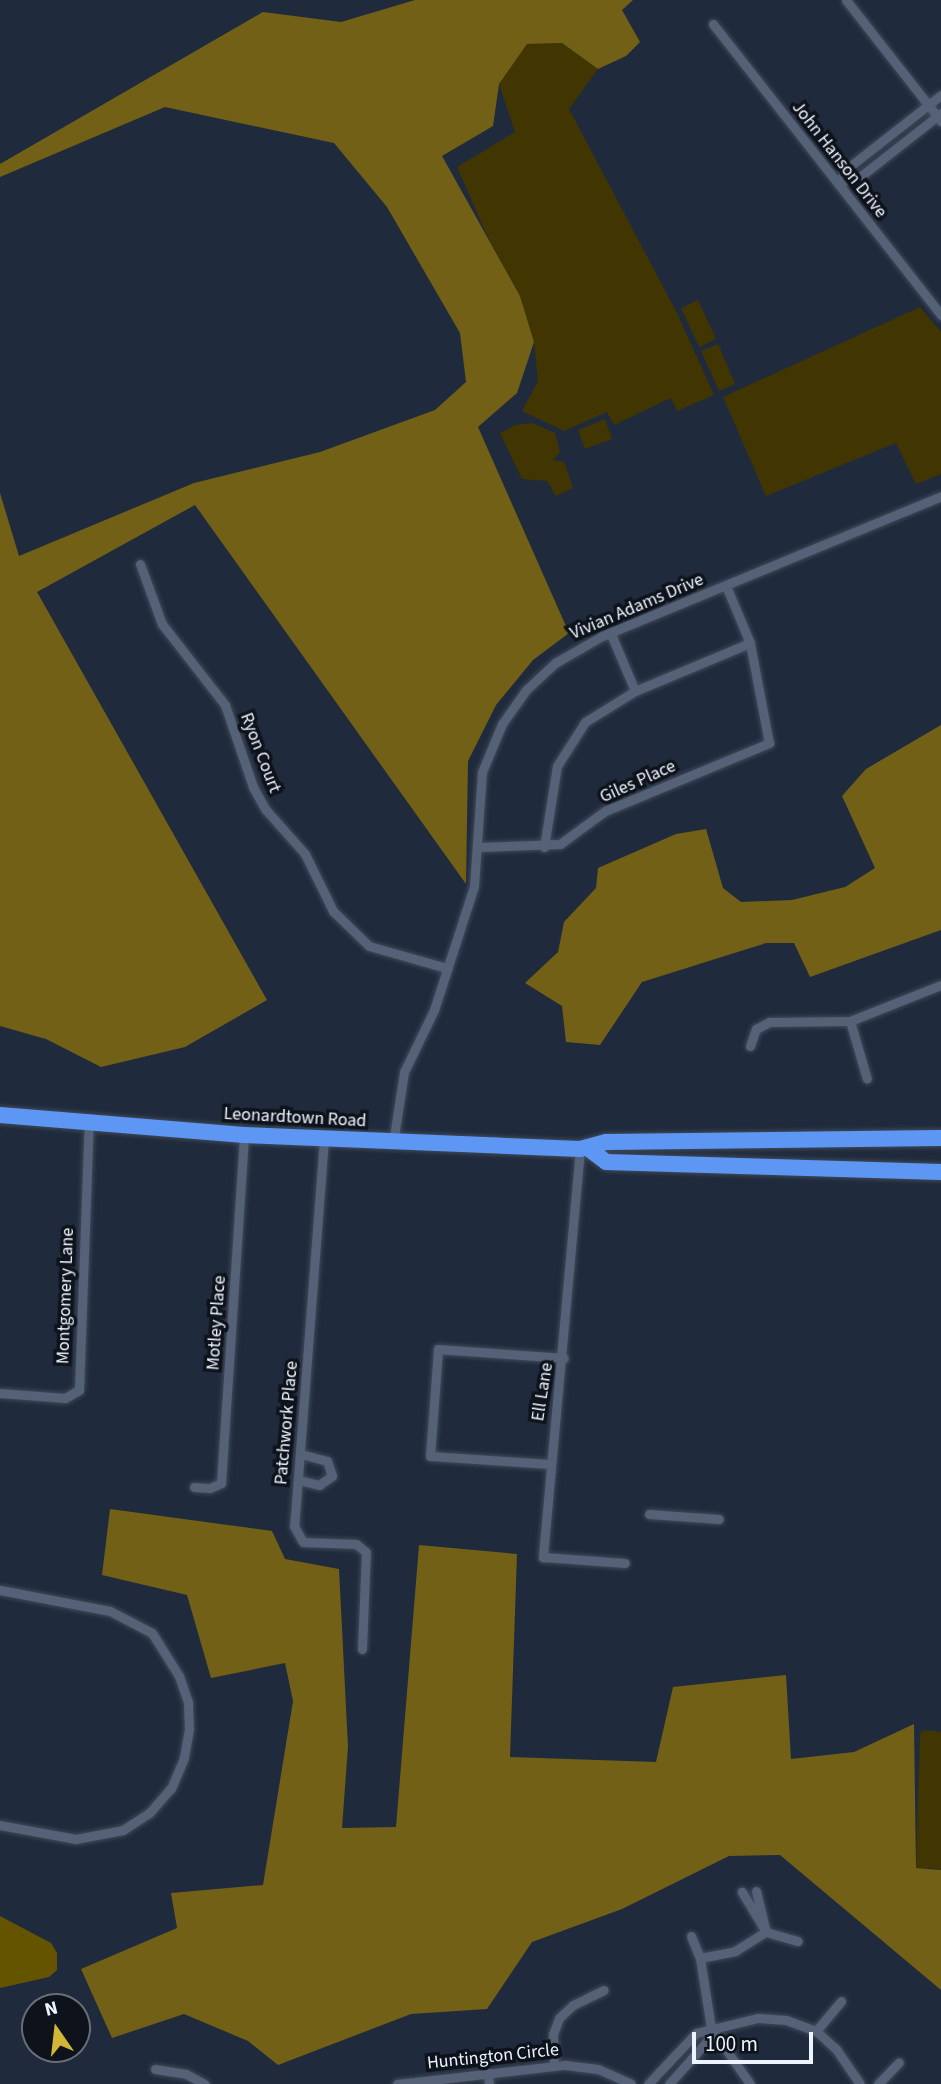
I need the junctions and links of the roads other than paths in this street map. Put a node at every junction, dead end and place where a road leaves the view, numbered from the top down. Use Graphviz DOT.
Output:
graph roads {
  1 [pos="846,0"];
  2 [pos="713,24"];
  3 [pos="941,94"];
  4 [pos="928,105"];
  5 [pos="940,117"];
  6 [pos="838,183"];
  7 [pos="941,315"];
  8 [pos="941,496"];
  9 [pos="140,564"];
  10 [pos="726,586"];
  11 [pos="610,632"];
  12 [pos="750,643"];
  13 [pos="635,691"];
  14 [pos="480,847"];
  15 [pos="544,847"];
  16 [pos="446,968"];
  17 [pos="941,985"];
  18 [pos="850,1021"];
  19 [pos="750,1045"];
  20 [pos="867,1079"];
  21 [pos="0,1115"];
  22 [pos="89,1122"];
  23 [pos="244,1135"];
  24 [pos="941,1138"];
  25 [pos="324,1139"];
  26 [pos="393,1143"];
  27 [pos="585,1149"];
  28 [pos="941,1164"];
  29 [pos="906,1172"];
  30 [pos="941,1172"];
  31 [pos="564,1358"];
  32 [pos="0,1393"];
  33 [pos="301,1454"];
  34 [pos="550,1464"];
  35 [pos="299,1480"];
  36 [pos="194,1487"];
  37 [pos="649,1514"];
  38 [pos="719,1519"];
  39 [pos="625,1563"];
  40 [pos="0,1590"];
  41 [pos="362,1649"];
  42 [pos="0,1825"];
  43 [pos="756,1891"];
  44 [pos="743,1892"];
  45 [pos="766,1932"];
  46 [pos="691,1936"];
  47 [pos="798,1941"];
  48 [pos="700,1958"];
  49 [pos="604,1990"];
  50 [pos="841,2001"];
  51 [pos="711,2028"];
  52 [pos="816,2031"];
  53 [pos="899,2062"];
  54 [pos="554,2065"];
  55 [pos="155,2069"];
  56 [pos="488,2073"];
  57 [pos="205,2084"];
  58 [pos="397,2084"];
  59 [pos="489,2084"];
  60 [pos="631,2084"];
  61 [pos="648,2084"];
  62 [pos="669,2084"];
  63 [pos="750,2084"];
  64 [pos="860,2084"];
  65 [pos="878,2084"];
  1 -- 4 [label="street"];
  2 -- 6 [label="street, John Hanson Drive"];
  3 -- 4 [label="street"];
  4 -- 5 [label="street"];
  4 -- 6 [label="street"];
  5 -- 6 [label="street"];
  6 -- 7 [label="street, John Hanson Drive"];
  8 -- 10 [label="street, Vivian Adams Drive"];
  9 -- 16 [label="street, Ryon Court"];
  10 -- 11 [label="street, Vivian Adams Drive"];
  10 -- 12 [label="street"];
  11 -- 13 [label="street"];
  11 -- 14 [label="street, Vivian Adams Drive"];
  12 -- 13 [label="street"];
  12 -- 15 [label="street, Giles Place"];
  13 -- 15 [label="street"];
  14 -- 15 [label="street, Giles Place"];
  14 -- 16 [label="street, Vivian Adams Drive"];
  16 -- 26 [label="street, Vivian Adams Drive"];
  17 -- 18 [label="street"];
  18 -- 19 [label="street"];
  18 -- 20 [label="street"];
  21 -- 22 [label="highway, Leonardtown Road"];
  22 -- 23 [label="highway, Leonardtown Road"];
  22 -- 32 [label="street, Montgomery Lane"];
  23 -- 25 [label="highway, Leonardtown Road"];
  23 -- 36 [label="street, Motley Place"];
  24 -- 27 [label="highway, Leonardtown Road"];
  25 -- 26 [label="highway, Leonardtown Road"];
  25 -- 33 [label="street, Patchwork Place"];
  26 -- 27 [label="highway, Leonardtown Road"];
  27 -- 29 [label="highway, Leonardtown Road"];
  27 -- 31 [label="street, Ell Lane"];
  28 -- 29 [label="highway"];
  29 -- 30 [label="highway, Leonardtown Road"];
  31 -- 34 [label="street, Ell Lane"];
  31 -- 34 [label="street"];
  33 -- 35 [label="street, Patchwork Place"];
  33 -- 35 [label="street"];
  34 -- 39 [label="street, Ell Lane"];
  35 -- 41 [label="street, Patchwork Place"];
  37 -- 38 [label="street"];
  40 -- 42 [label="street"];
  43 -- 45 [label="street"];
  44 -- 45 [label="street"];
  45 -- 47 [label="street"];
  45 -- 48 [label="street"];
  46 -- 48 [label="street"];
  48 -- 51 [label="street"];
  49 -- 54 [label="street"];
  50 -- 52 [label="street"];
  51 -- 52 [label="street"];
  51 -- 61 [label="street"];
  51 -- 62 [label="street"];
  51 -- 63 [label="street"];
  52 -- 64 [label="street"];
  53 -- 65 [label="street"];
  54 -- 56 [label="street, Huntington Circle"];
  54 -- 60 [label="street, Huntington Circle"];
  55 -- 57 [label="street"];
  56 -- 58 [label="street, Huntington Circle"];
  56 -- 59 [label="street"];
}
